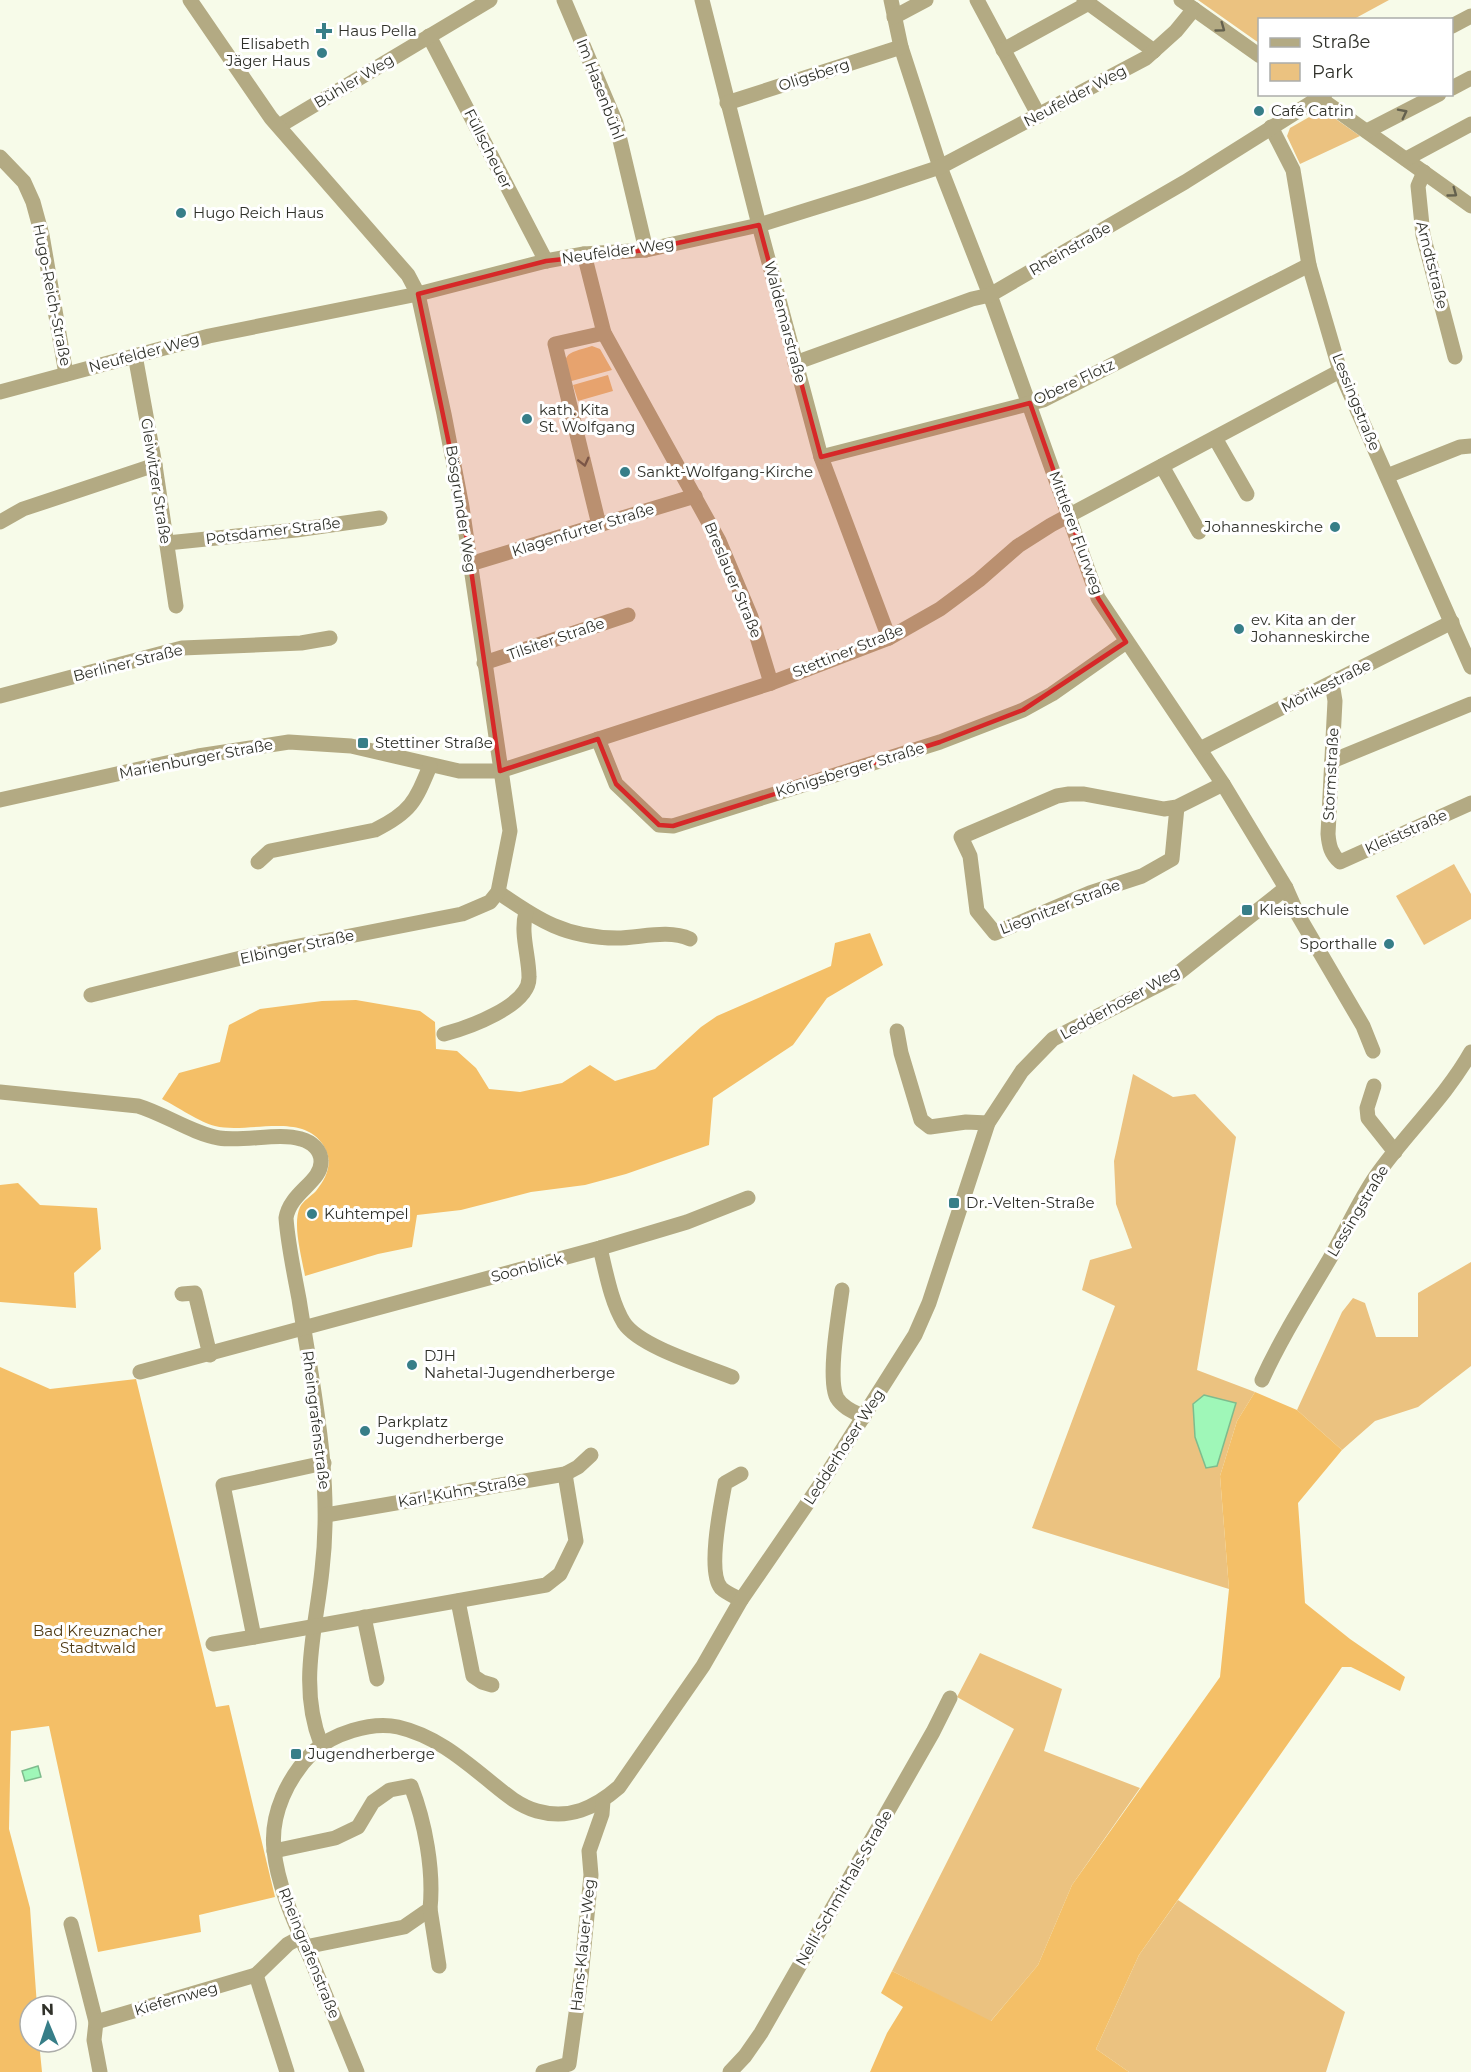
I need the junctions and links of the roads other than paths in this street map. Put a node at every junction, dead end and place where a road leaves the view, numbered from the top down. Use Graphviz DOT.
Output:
graph roads {
  1 [pos="190,0"];
  2 [pos="490,0"];
  3 [pos="564,0"];
  4 [pos="702,0"];
  5 [pos="891,0"];
  6 [pos="926,0"];
  7 [pos="977,0"];
  8 [pos="1086,2"];
  9 [pos="1188,5"];
  10 [pos="1471,16"];
  11 [pos="894,17"];
  12 [pos="1453,25"];
  13 [pos="429,36"];
  14 [pos="900,47"];
  15 [pos="1003,50"];
  16 [pos="1154,51"];
  17 [pos="1258,55"];
  18 [pos="1471,78"];
  19 [pos="1453,87"];
  20 [pos="1320,96"];
  21 [pos="1435,96"];
  22 [pos="728,103"];
  23 [pos="1039,116"];
  24 [pos="1471,124"];
  25 [pos="279,126"];
  26 [pos="1271,127"];
  27 [pos="1367,131"];
  28 [pos="0,157"];
  29 [pos="1406,159"];
  30 [pos="940,167"];
  31 [pos="1424,172"];
  32 [pos="1471,206"];
  33 [pos="759,225"];
  34 [pos="646,250"];
  35 [pos="584,254"];
  36 [pos="546,261"];
  37 [pos="1310,265"];
  38 [pos="418,294"];
  39 [pos="990,294"];
  40 [pos="604,333"];
  41 [pos="135,355"];
  42 [pos="1455,357"];
  43 [pos="795,363"];
  44 [pos="1340,371"];
  45 [pos="66,374"];
  46 [pos="0,392"];
  47 [pos="1030,403"];
  48 [pos="1215,438"];
  49 [pos="1471,446"];
  50 [pos="821,457"];
  51 [pos="155,465"];
  52 [pos="1162,466"];
  53 [pos="1387,476"];
  54 [pos="1247,494"];
  55 [pos="695,496"];
  56 [pos="1068,516"];
  57 [pos="380,518"];
  58 [pos="0,522"];
  59 [pos="599,525"];
  60 [pos="1199,532"];
  61 [pos="167,543"];
  62 [pos="470,564"];
  63 [pos="176,606"];
  64 [pos="628,615"];
  65 [pos="1452,622"];
  66 [pos="330,638"];
  67 [pos="889,638"];
  68 [pos="1126,642"];
  69 [pos="484,663"];
  70 [pos="1471,667"];
  71 [pos="771,682"];
  72 [pos="1332,684"];
  73 [pos="0,696"];
  74 [pos="1471,704"];
  75 [pos="598,739"];
  76 [pos="1200,749"];
  77 [pos="1332,762"];
  78 [pos="430,766"];
  79 [pos="500,771"];
  80 [pos="1223,784"];
  81 [pos="0,801"];
  82 [pos="1471,803"];
  83 [pos="1177,807"];
  84 [pos="258,862"];
  85 [pos="1340,862"];
  86 [pos="1286,888"];
  87 [pos="498,892"];
  88 [pos="526,912"];
  89 [pos="690,939"];
  90 [pos="91,995"];
  91 [pos="897,1031"];
  92 [pos="444,1035"];
  93 [pos="1373,1051"];
  94 [pos="1471,1052"];
  95 [pos="1374,1086"];
  96 [pos="0,1092"];
  97 [pos="988,1123"];
  98 [pos="1395,1152"];
  99 [pos="748,1198"];
  100 [pos="600,1248"];
  101 [pos="842,1290"];
  102 [pos="182,1294"];
  103 [pos="304,1329"];
  104 [pos="210,1355"];
  105 [pos="140,1372"];
  106 [pos="732,1377"];
  107 [pos="1262,1380"];
  108 [pos="864,1417"];
  109 [pos="591,1455"];
  110 [pos="324,1463"];
  111 [pos="566,1474"];
  112 [pos="741,1474"];
  113 [pos="326,1515"];
  114 [pos="741,1600"];
  115 [pos="458,1601"];
  116 [pos="364,1617"];
  117 [pos="315,1626"];
  118 [pos="255,1637"];
  119 [pos="213,1644"];
  120 [pos="377,1679"];
  121 [pos="492,1685"];
  122 [pos="950,1698"];
  123 [pos="321,1744"];
  124 [pos="603,1801"];
  125 [pos="274,1851"];
  126 [pos="430,1909"];
  127 [pos="71,1924"];
  128 [pos="303,1942"];
  129 [pos="439,1966"];
  130 [pos="256,1975"];
  131 [pos="96,2022"];
  132 [pos="100,2072"];
  133 [pos="287,2072"];
  134 [pos="357,2072"];
  135 [pos="543,2072"];
  136 [pos="730,2072"];
  1 -- 25 [label="street, Bösgrunder Weg"];
  2 -- 13 [label="street, Bühler Weg"];
  3 -- 34 [label="street, Im Hasenbühl"];
  4 -- 22 [label="street, Waldemarstraße"];
  5 -- 11 [label="street, Mittlerer Flurweg"];
  6 -- 11 [label="street"];
  7 -- 15 [label="street"];
  8 -- 15 [label="street"];
  8 -- 16 [label="street"];
  9 -- 16 [label="street, Neufelder Weg"];
  9 -- 17 [label="street, one-way"];
  10 -- 12 [label="street"];
  11 -- 14 [label="street, Mittlerer Flurweg"];
  13 -- 25 [label="street, Bühler Weg"];
  13 -- 36 [label="street, Füllscheuer"];
  14 -- 22 [label="street, Oligsberg"];
  14 -- 30 [label="street, Mittlerer Flurweg"];
  15 -- 23 [label="street"];
  16 -- 23 [label="street, Neufelder Weg"];
  18 -- 19 [label="street"];
  20 -- 26 [label="street, Rheinstraße"];
  20 -- 27 [label="street"];
  27 -- 21 [label="street, one-way"];
  22 -- 33 [label="street, Waldemarstraße"];
  23 -- 30 [label="street, Neufelder Weg"];
  24 -- 29 [label="street"];
  25 -- 38 [label="street, Bösgrunder Weg"];
  26 -- 37 [label="street, Lessingstraße"];
  26 -- 39 [label="street, Rheinstraße"];
  27 -- 29 [label="street"];
  28 -- 45 [label="street, Hugo-Reich-Straße"];
  29 -- 31 [label="street"];
  30 -- 33 [label="street, Neufelder Weg"];
  30 -- 39 [label="street, Mittlerer Flurweg"];
  31 -- 32 [label="street, one-way"];
  31 -- 42 [label="street, Arndtstraße"];
  33 -- 34 [label="street, Neufelder Weg"];
  33 -- 43 [label="street, Waldemarstraße"];
  34 -- 35 [label="street, Neufelder Weg"];
  35 -- 36 [label="street, Neufelder Weg"];
  35 -- 40 [label="street, Breslauer Straße"];
  36 -- 38 [label="street, Neufelder Weg"];
  37 -- 44 [label="street, Lessingstraße"];
  37 -- 47 [label="street, Obere Flotz"];
  38 -- 41 [label="street, Neufelder Weg"];
  38 -- 62 [label="street, Bösgrunder Weg"];
  39 -- 43 [label="street, Rheinstraße"];
  39 -- 47 [label="street, Mittlerer Flurweg"];
  40 -- 55 [label="street, Breslauer Straße"];
  40 -- 59 [label="street, one-way"];
  41 -- 45 [label="street, Neufelder Weg"];
  41 -- 51 [label="street, Gleiwitzer Straße"];
  43 -- 50 [label="street, Waldemarstraße"];
  44 -- 48 [label="street, Stettiner Straße"];
  44 -- 53 [label="street, Lessingstraße"];
  45 -- 46 [label="street, Neufelder Weg"];
  47 -- 50 [label="street, Obere Flotz"];
  47 -- 56 [label="street, Mittlerer Flurweg"];
  48 -- 52 [label="street, Stettiner Straße"];
  48 -- 54 [label="street"];
  49 -- 53 [label="street"];
  50 -- 67 [label="street, Waldemarstraße"];
  51 -- 58 [label="street"];
  51 -- 61 [label="street, Gleiwitzer Straße"];
  52 -- 56 [label="street, Stettiner Straße"];
  52 -- 60 [label="street"];
  53 -- 65 [label="street, Lessingstraße"];
  55 -- 59 [label="street, Klagenfurter Straße"];
  55 -- 71 [label="street, Breslauer Straße"];
  56 -- 67 [label="street, Stettiner Straße"];
  56 -- 68 [label="street, Mittlerer Flurweg"];
  57 -- 61 [label="street, Potsdamer Straße"];
  59 -- 62 [label="street, Klagenfurter Straße"];
  61 -- 63 [label="street, Gleiwitzer Straße"];
  62 -- 69 [label="street, Bösgrunder Weg"];
  64 -- 69 [label="street, Tilsiter Straße"];
  65 -- 70 [label="street, Lessingstraße"];
  65 -- 72 [label="street, Mörikestraße"];
  66 -- 73 [label="street, Berliner Straße"];
  67 -- 71 [label="street, Stettiner Straße"];
  68 -- 75 [label="street, Königsberger Straße"];
  68 -- 76 [label="street, Mittlerer Flurweg"];
  69 -- 79 [label="street, Bösgrunder Weg"];
  71 -- 75 [label="street, Stettiner Straße"];
  72 -- 76 [label="street, Mörikestraße"];
  72 -- 77 [label="street, Stormstraße"];
  74 -- 77 [label="street"];
  75 -- 79 [label="street, Stettiner Straße"];
  76 -- 80 [label="street, Mittlerer Flurweg"];
  77 -- 85 [label="street, Stormstraße"];
  78 -- 79 [label="street, Marienburger Straße"];
  78 -- 81 [label="street, Marienburger Straße"];
  78 -- 84 [label="street"];
  79 -- 87 [label="street, Bösgrunder Weg"];
  80 -- 83 [label="street"];
  80 -- 86 [label="street, Mittlerer Flurweg"];
  82 -- 85 [label="street, Kleiststraße"];
  83 -- 83 [label="street, Liegnitzer Straße"];
  86 -- 93 [label="street, Mittlerer Flurweg"];
  86 -- 97 [label="street, Ledderhoser Weg"];
  87 -- 88 [label="street"];
  87 -- 90 [label="street, Elbinger Straße"];
  88 -- 89 [label="street"];
  88 -- 92 [label="street"];
  91 -- 97 [label="street"];
  94 -- 98 [label="street, Lessingstraße"];
  95 -- 98 [label="street"];
  96 -- 103 [label="street, Rheingrafenstraße"];
  97 -- 108 [label="street, Ledderhoser Weg"];
  98 -- 107 [label="street, Lessingstraße"];
  99 -- 100 [label="street, Soonblick"];
  100 -- 103 [label="street, Soonblick"];
  100 -- 106 [label="street"];
  101 -- 108 [label="street"];
  102 -- 104 [label="street"];
  103 -- 104 [label="street, Soonblick"];
  103 -- 110 [label="street, Rheingrafenstraße"];
  104 -- 105 [label="street, Soonblick"];
  108 -- 114 [label="street, Ledderhoser Weg"];
  109 -- 111 [label="street, Karl-Kuhn-Straße"];
  110 -- 113 [label="street, Rheingrafenstraße"];
  110 -- 118 [label="street"];
  111 -- 113 [label="street, Karl-Kuhn-Straße"];
  111 -- 115 [label="street"];
  112 -- 114 [label="street"];
  113 -- 117 [label="street, Rheingrafenstraße"];
  114 -- 124 [label="street, Ledderhoser Weg"];
  115 -- 116 [label="street"];
  115 -- 121 [label="street"];
  116 -- 117 [label="street"];
  116 -- 120 [label="street"];
  117 -- 118 [label="street"];
  117 -- 123 [label="street, Rheingrafenstraße"];
  118 -- 119 [label="street"];
  122 -- 136 [label="street, Nelli-Schmithals-Straße"];
  123 -- 124 [label="street, Ledderhoser Weg"];
  123 -- 125 [label="street, Rheingrafenstraße"];
  124 -- 135 [label="street, Hans-Klauer-Weg"];
  125 -- 126 [label="street"];
  125 -- 128 [label="street, Rheingrafenstraße"];
  126 -- 128 [label="street"];
  126 -- 129 [label="street"];
  127 -- 131 [label="street"];
  128 -- 130 [label="street, Kiefernweg"];
  128 -- 134 [label="street, Rheingrafenstraße"];
  130 -- 131 [label="street, Kiefernweg"];
  130 -- 133 [label="street"];
  131 -- 132 [label="street"];
}
